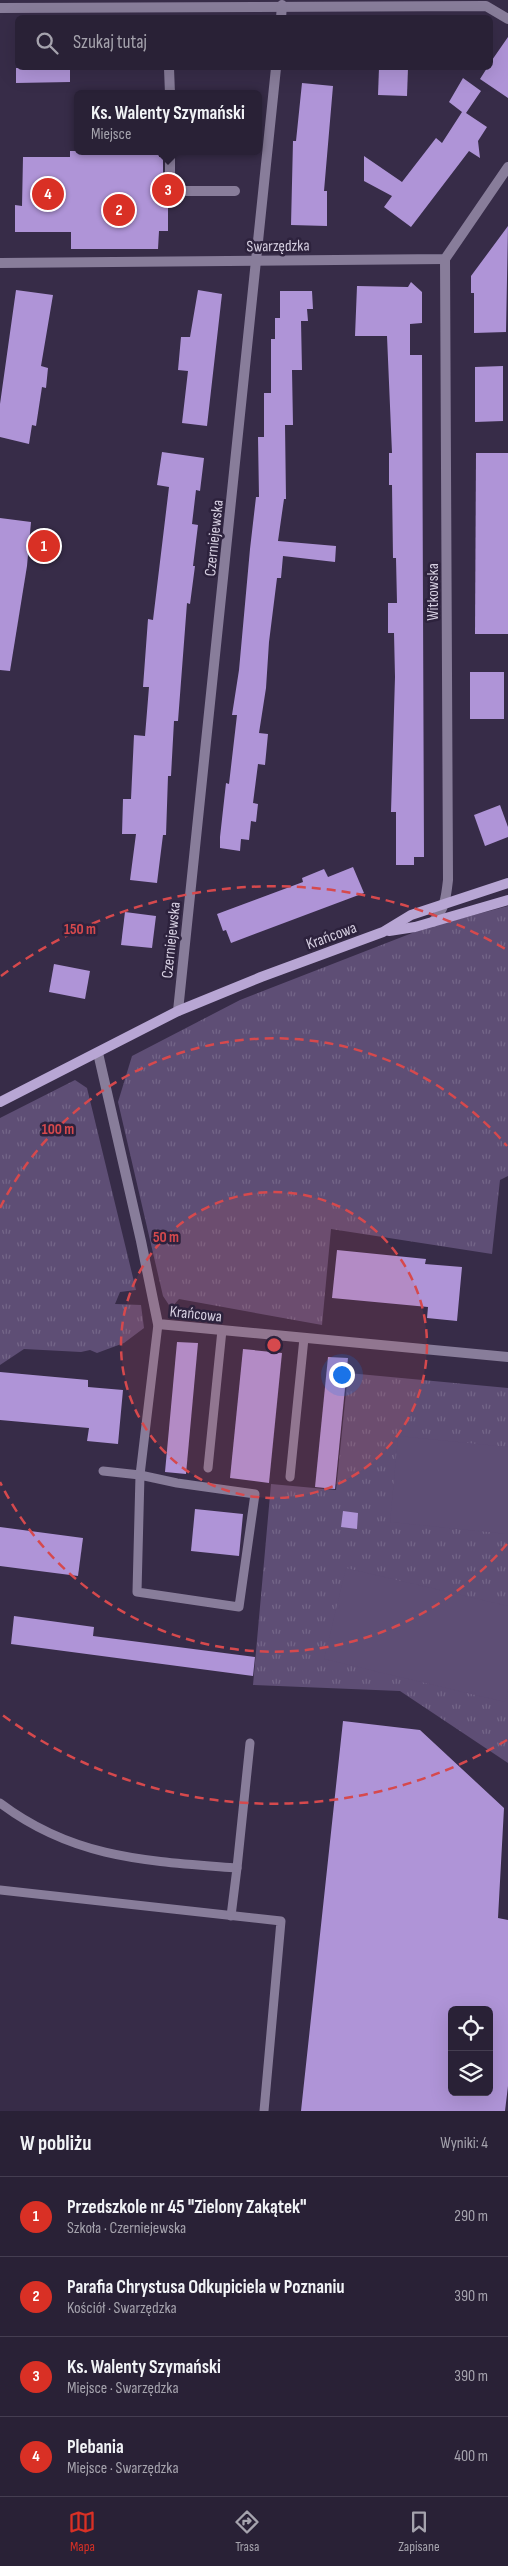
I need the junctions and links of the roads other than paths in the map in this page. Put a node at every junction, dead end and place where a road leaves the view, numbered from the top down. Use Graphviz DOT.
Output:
graph roads {
  1 [pos="324,4"];
  2 [pos="494,4"];
  3 [pos="282,5"];
  4 [pos="0,8"];
  5 [pos="281,15"];
  6 [pos="508,19"];
  7 [pos="169,70"];
  8 [pos="276,70"];
  9 [pos="170,90"];
  10 [pos="170,155"];
  11 [pos="508,167"];
  12 [pos="235,191"];
  13 [pos="445,259"];
  14 [pos="257,260"];
  15 [pos="0,263"];
  16 [pos="508,883"];
  17 [pos="508,900"];
  18 [pos="446,902"];
  19 [pos="433,922"];
  20 [pos="383,932"];
  21 [pos="178,1010"];
  22 [pos="98,1054"];
  23 [pos="0,1102"];
  24 [pos="158,1324"];
  25 [pos="222,1330"];
  26 [pos="304,1338"];
  27 [pos="508,1357"];
  28 [pos="208,1468"];
  29 [pos="103,1471"];
  30 [pos="140,1475"];
  31 [pos="290,1478"];
  32 [pos="250,1743"];
  33 [pos="0,1803"];
  34 [pos="237,1868"];
  35 [pos="0,1890"];
  36 [pos="232,1916"];
  37 [pos="264,2111"];
  1 -- 2 [label="street"];
  1 -- 3 [label="street"];
  2 -- 6 [label="street"];
  3 -- 4 [label="street"];
  3 -- 5 [label="street"];
  7 -- 9 [label="street"];
  8 -- 14 [label="street, Czerniejewska"];
  10 -- 12 [label="street"];
  11 -- 13 [label="street"];
  13 -- 14 [label="street, Swarzędzka"];
  13 -- 18 [label="street, Witkowska"];
  14 -- 15 [label="street, Swarzędzka"];
  14 -- 21 [label="street, Czerniejewska"];
  16 -- 18 [label="street, Krańcowa"];
  17 -- 19 [label="street, Krańcowa"];
  18 -- 19 [label="street, Witkowska"];
  18 -- 20 [label="street, Krańcowa"];
  19 -- 20 [label="street, Krańcowa"];
  20 -- 21 [label="street, Krańcowa"];
  21 -- 22 [label="street, Krańcowa"];
  22 -- 23 [label="street, Krańcowa"];
  22 -- 24 [label="street, Krańcowa"];
  24 -- 25 [label="street, Krańcowa"];
  24 -- 30 [label="lane"];
  25 -- 26 [label="street, Krańcowa"];
  25 -- 28 [label="lane"];
  26 -- 27 [label="street, Krańcowa"];
  26 -- 31 [label="lane"];
  29 -- 30 [label="lane"];
  30 -- 30 [label="lane"];
  32 -- 34 [label="lane"];
  33 -- 34 [label="lane"];
  34 -- 36 [label="lane"];
  35 -- 36 [label="lane"];
  36 -- 37 [label="lane"];
}
